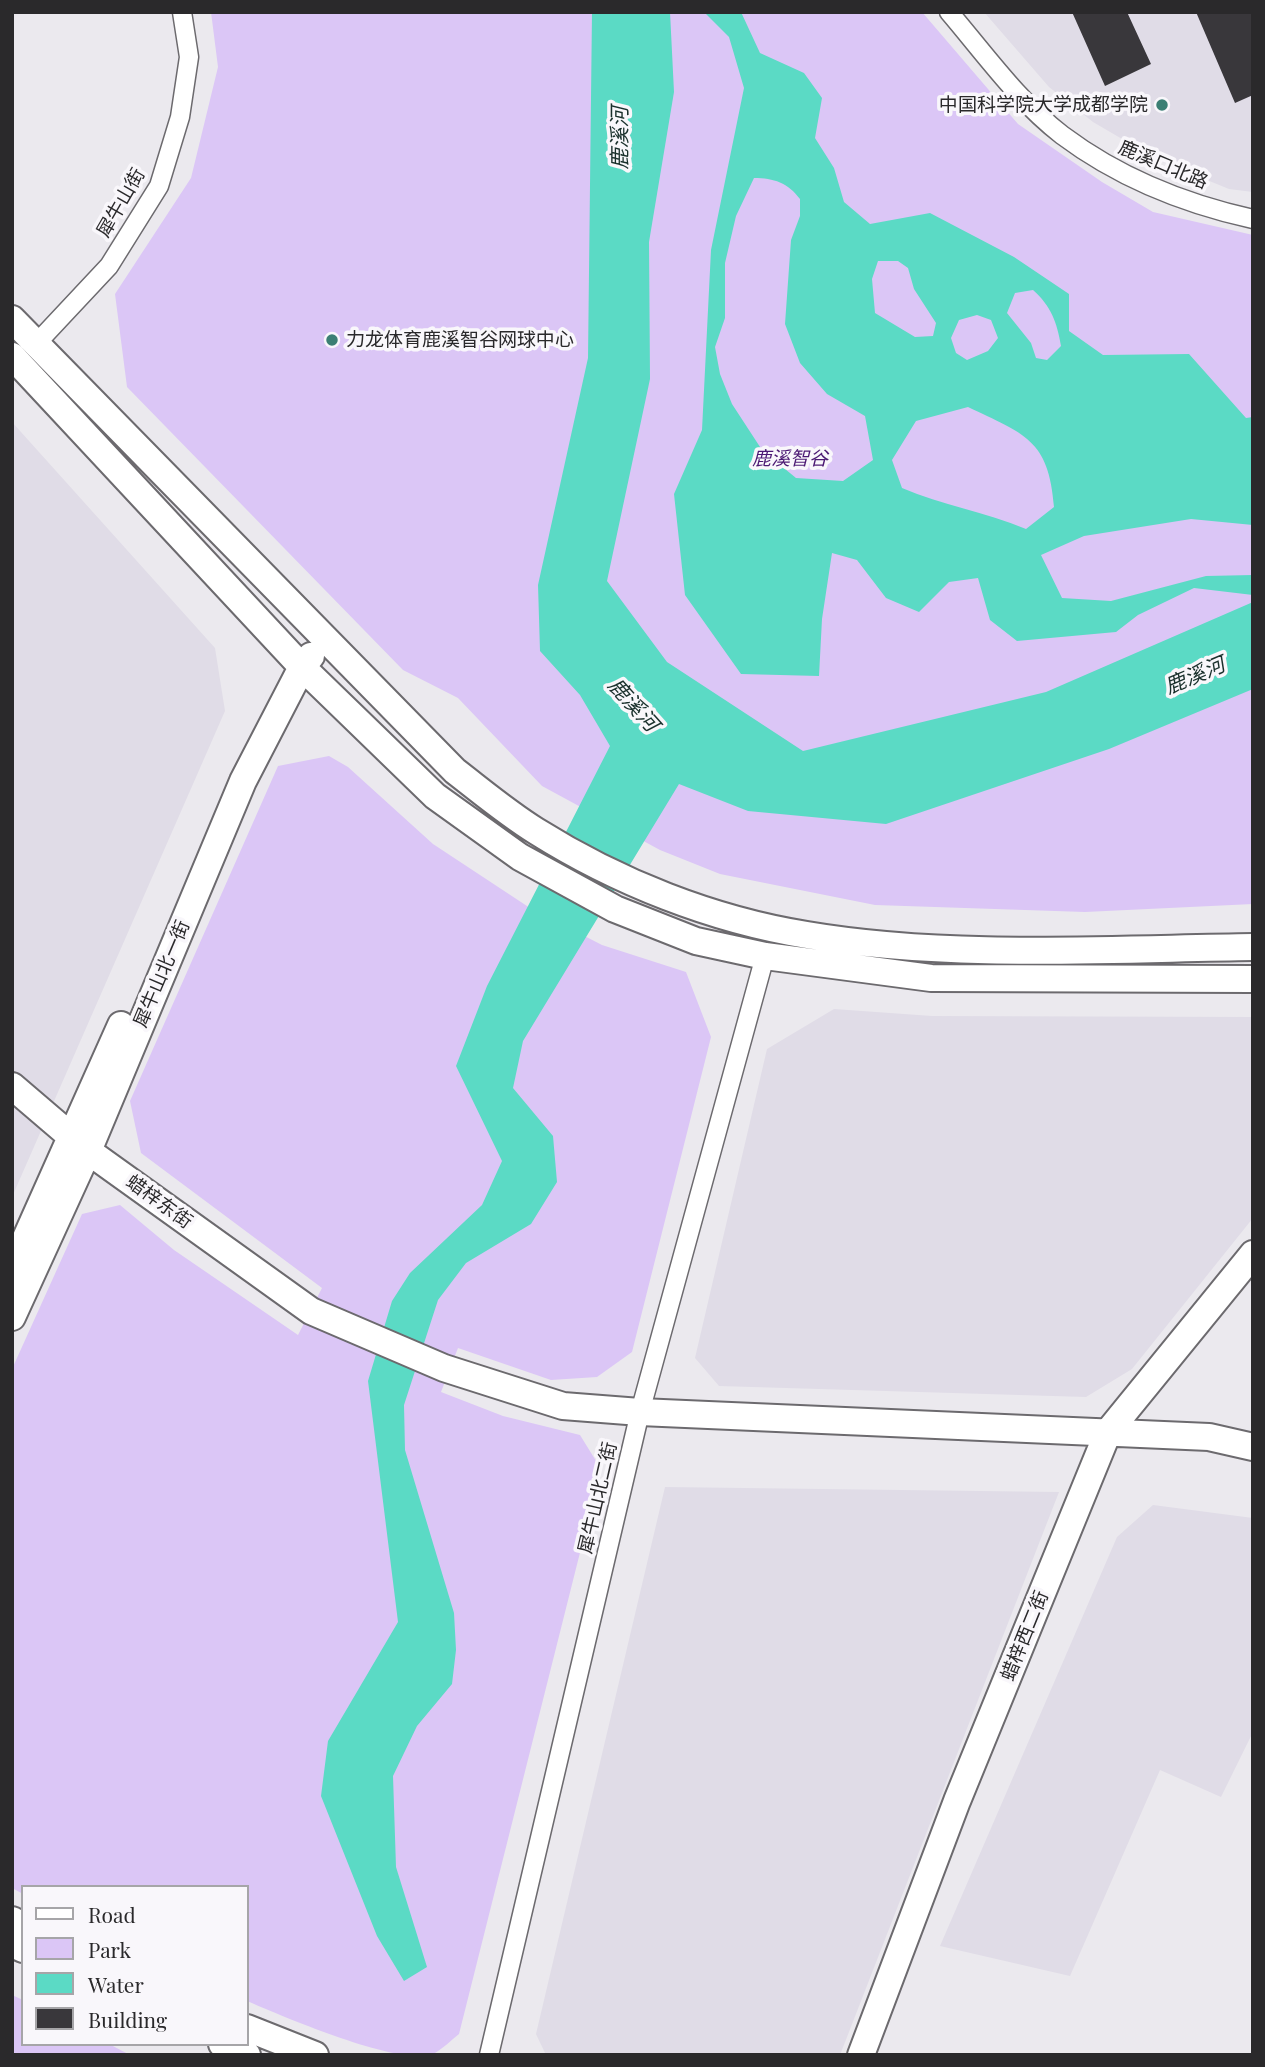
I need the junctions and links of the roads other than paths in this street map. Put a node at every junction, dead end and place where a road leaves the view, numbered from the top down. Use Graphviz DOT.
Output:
graph roads {
  1 [pos="182,12"];
  2 [pos="949,12"];
  3 [pos="1253,219"];
  4 [pos="12,320"];
  5 [pos="24,351"];
  6 [pos="317,632"];
  7 [pos="296,660"];
  8 [pos="1253,947"];
  9 [pos="765,956"];
  10 [pos="1253,979"];
  11 [pos="12,1086"];
  12 [pos="80,1144"];
  13 [pos="1253,1254"];
  14 [pos="12,1269"];
  15 [pos="12,1317"];
  16 [pos="640,1412"];
  17 [pos="1108,1432"];
  18 [pos="1253,1447"];
  19 [pos="248,2028"];
  20 [pos="227,2046"];
  21 [pos="247,2055"];
  22 [pos="315,2055"];
  23 [pos="489,2055"];
  24 [pos="861,2055"];
  1 -- 5 [label="street, 犀牛山街"];
  2 -- 3 [label="street, 鹿溪口北路"];
  4 -- 5 [label="street"];
  5 -- 6 [label="street"];
  5 -- 7 [label="street"];
  6 -- 7 [label="street, 犀牛山北一街"];
  6 -- 8 [label="street"];
  7 -- 9 [label="street"];
  7 -- 12 [label="street, 犀牛山北一街"];
  9 -- 10 [label="street"];
  9 -- 16 [label="street, 犀牛山北二街"];
  11 -- 12 [label="street, 蜡梓东街"];
  12 -- 14 [label="street, 犀牛山北一街"];
  12 -- 15 [label="street, 犀牛山北一街"];
  12 -- 16 [label="street, 蜡梓东街"];
  13 -- 17 [label="street, 蜡梓西二街"];
  16 -- 17 [label="street, 蜡梓东街"];
  16 -- 23 [label="street, 犀牛山北二街"];
  17 -- 18 [label="street, 蜡梓东街"];
  17 -- 24 [label="street, 蜡梓西二街"];
  19 -- 22 [label="street"];
  20 -- 21 [label="street"];
}
